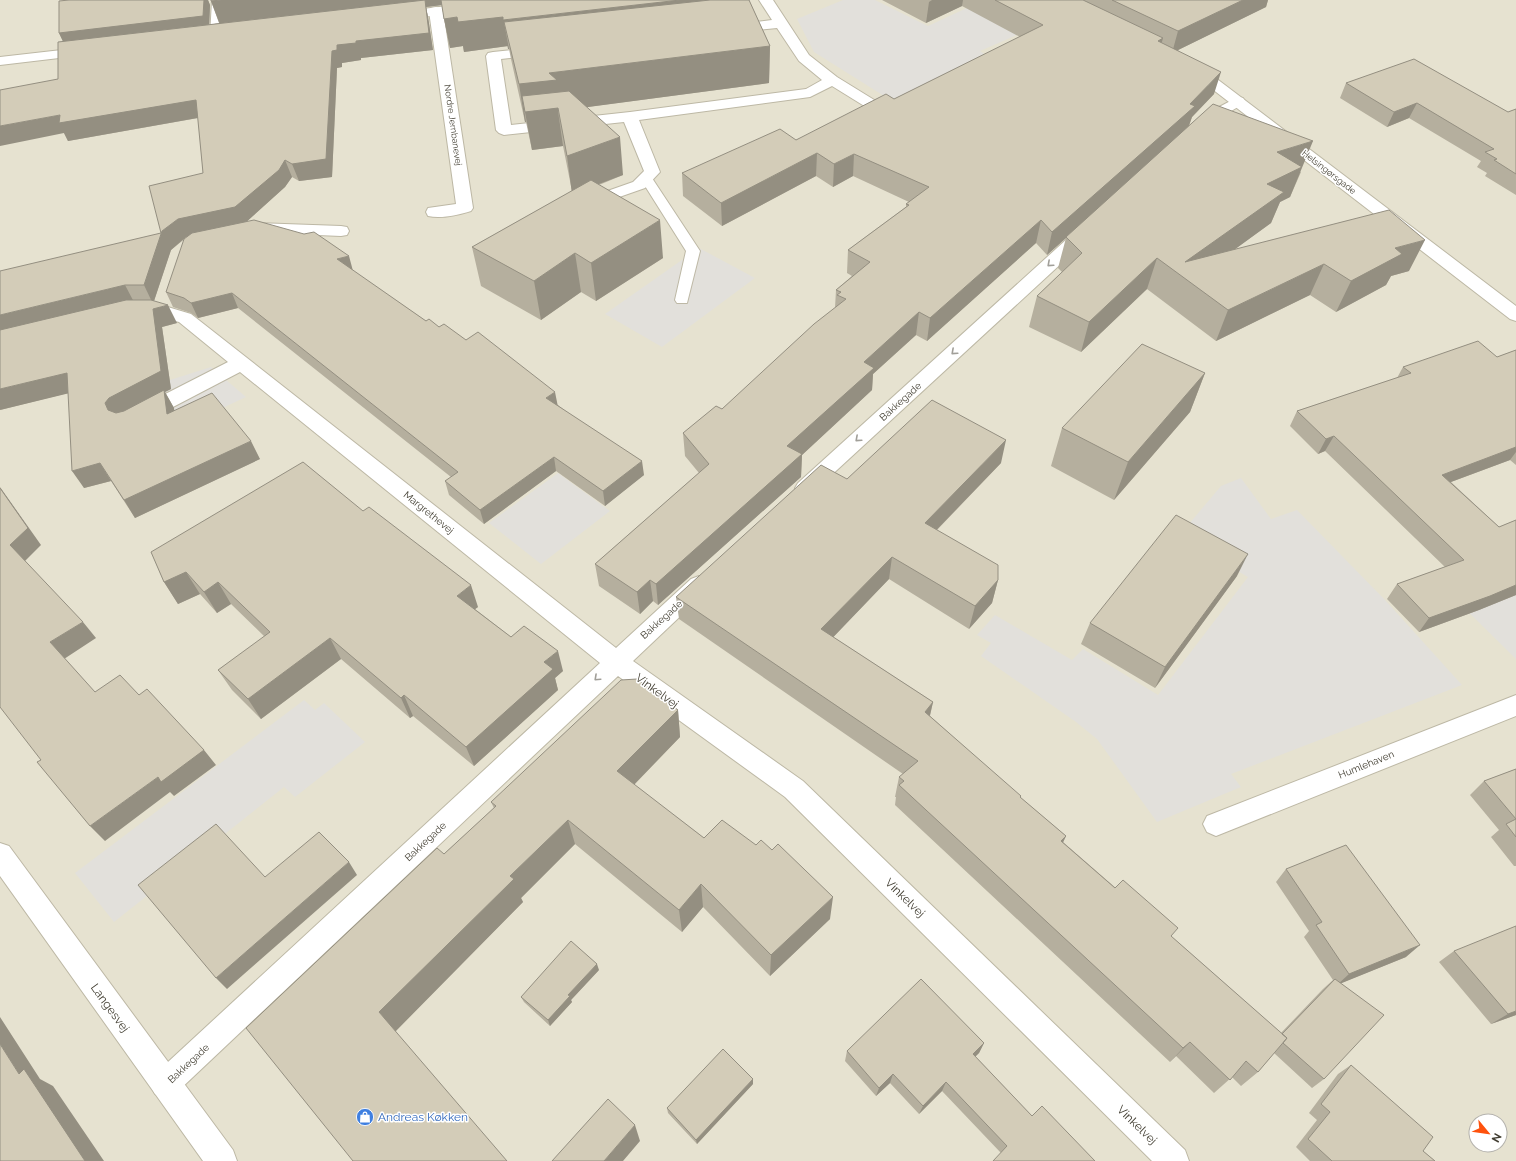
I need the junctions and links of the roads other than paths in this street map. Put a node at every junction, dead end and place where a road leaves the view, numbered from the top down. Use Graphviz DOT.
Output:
graph roads {
  1 [pos="217,0"];
  2 [pos="532,0"];
  3 [pos="769,0"];
  4 [pos="491,2"];
  5 [pos="436,11"];
  6 [pos="382,18"];
  7 [pos="781,23"];
  8 [pos="719,30"];
  9 [pos="230,35"];
  10 [pos="215,37"];
  11 [pos="199,39"];
  12 [pos="103,49"];
  13 [pos="555,49"];
  14 [pos="0,61"];
  15 [pos="1180,64"];
  16 [pos="832,80"];
  17 [pos="1238,101"];
  18 [pos="879,109"];
  19 [pos="630,116"];
  20 [pos="1188,138"];
  21 [pos="646,178"];
  22 [pos="573,208"];
  23 [pos="434,212"];
  24 [pos="1099,219"];
  25 [pos="341,231"];
  26 [pos="238,232"];
  27 [pos="682,300"];
  28 [pos="128,313"];
  29 [pos="1516,315"];
  30 [pos="242,364"];
  31 [pos="127,422"];
  32 [pos="792,500"];
  33 [pos="716,570"];
  34 [pos="615,661"];
  35 [pos="1516,705"];
  36 [pos="1216,824"];
  37 [pos="0,855"];
  38 [pos="165,1084"];
  39 [pos="222,1161"];
  40 [pos="1174,1161"];
  1 -- 10 [label="lane"];
  2 -- 4 [label="street"];
  3 -- 7 [label="street"];
  4 -- 5 [label="street"];
  5 -- 6 [label="street"];
  5 -- 23 [label="street, Nordre Jernbanevej"];
  7 -- 8 [label="street"];
  7 -- 16 [label="street"];
  9 -- 10 [label="street"];
  10 -- 11 [label="street"];
  12 -- 14 [label="street"];
  13 -- 19 [label="street"];
  15 -- 17 [label="street, Helsingørsgade"];
  16 -- 18 [label="street"];
  16 -- 19 [label="street"];
  17 -- 20 [label="street"];
  17 -- 29 [label="street, Helsingørsgade"];
  19 -- 21 [label="street"];
  21 -- 22 [label="street"];
  21 -- 27 [label="lane"];
  24 -- 32 [label="street, Bakkegade, one-way"];
  25 -- 26 [label="street"];
  28 -- 30 [label="street, Margrethevej"];
  30 -- 31 [label="street"];
  30 -- 34 [label="street, Margrethevej"];
  33 -- 34 [label="street, Bakkegade"];
  34 -- 38 [label="street, Bakkegade, one-way"];
  34 -- 40 [label="street, Vinkelvej"];
  35 -- 36 [label="street, Humlehaven"];
  37 -- 38 [label="street, Langesvej"];
  38 -- 39 [label="street, Langesvej"];
}
